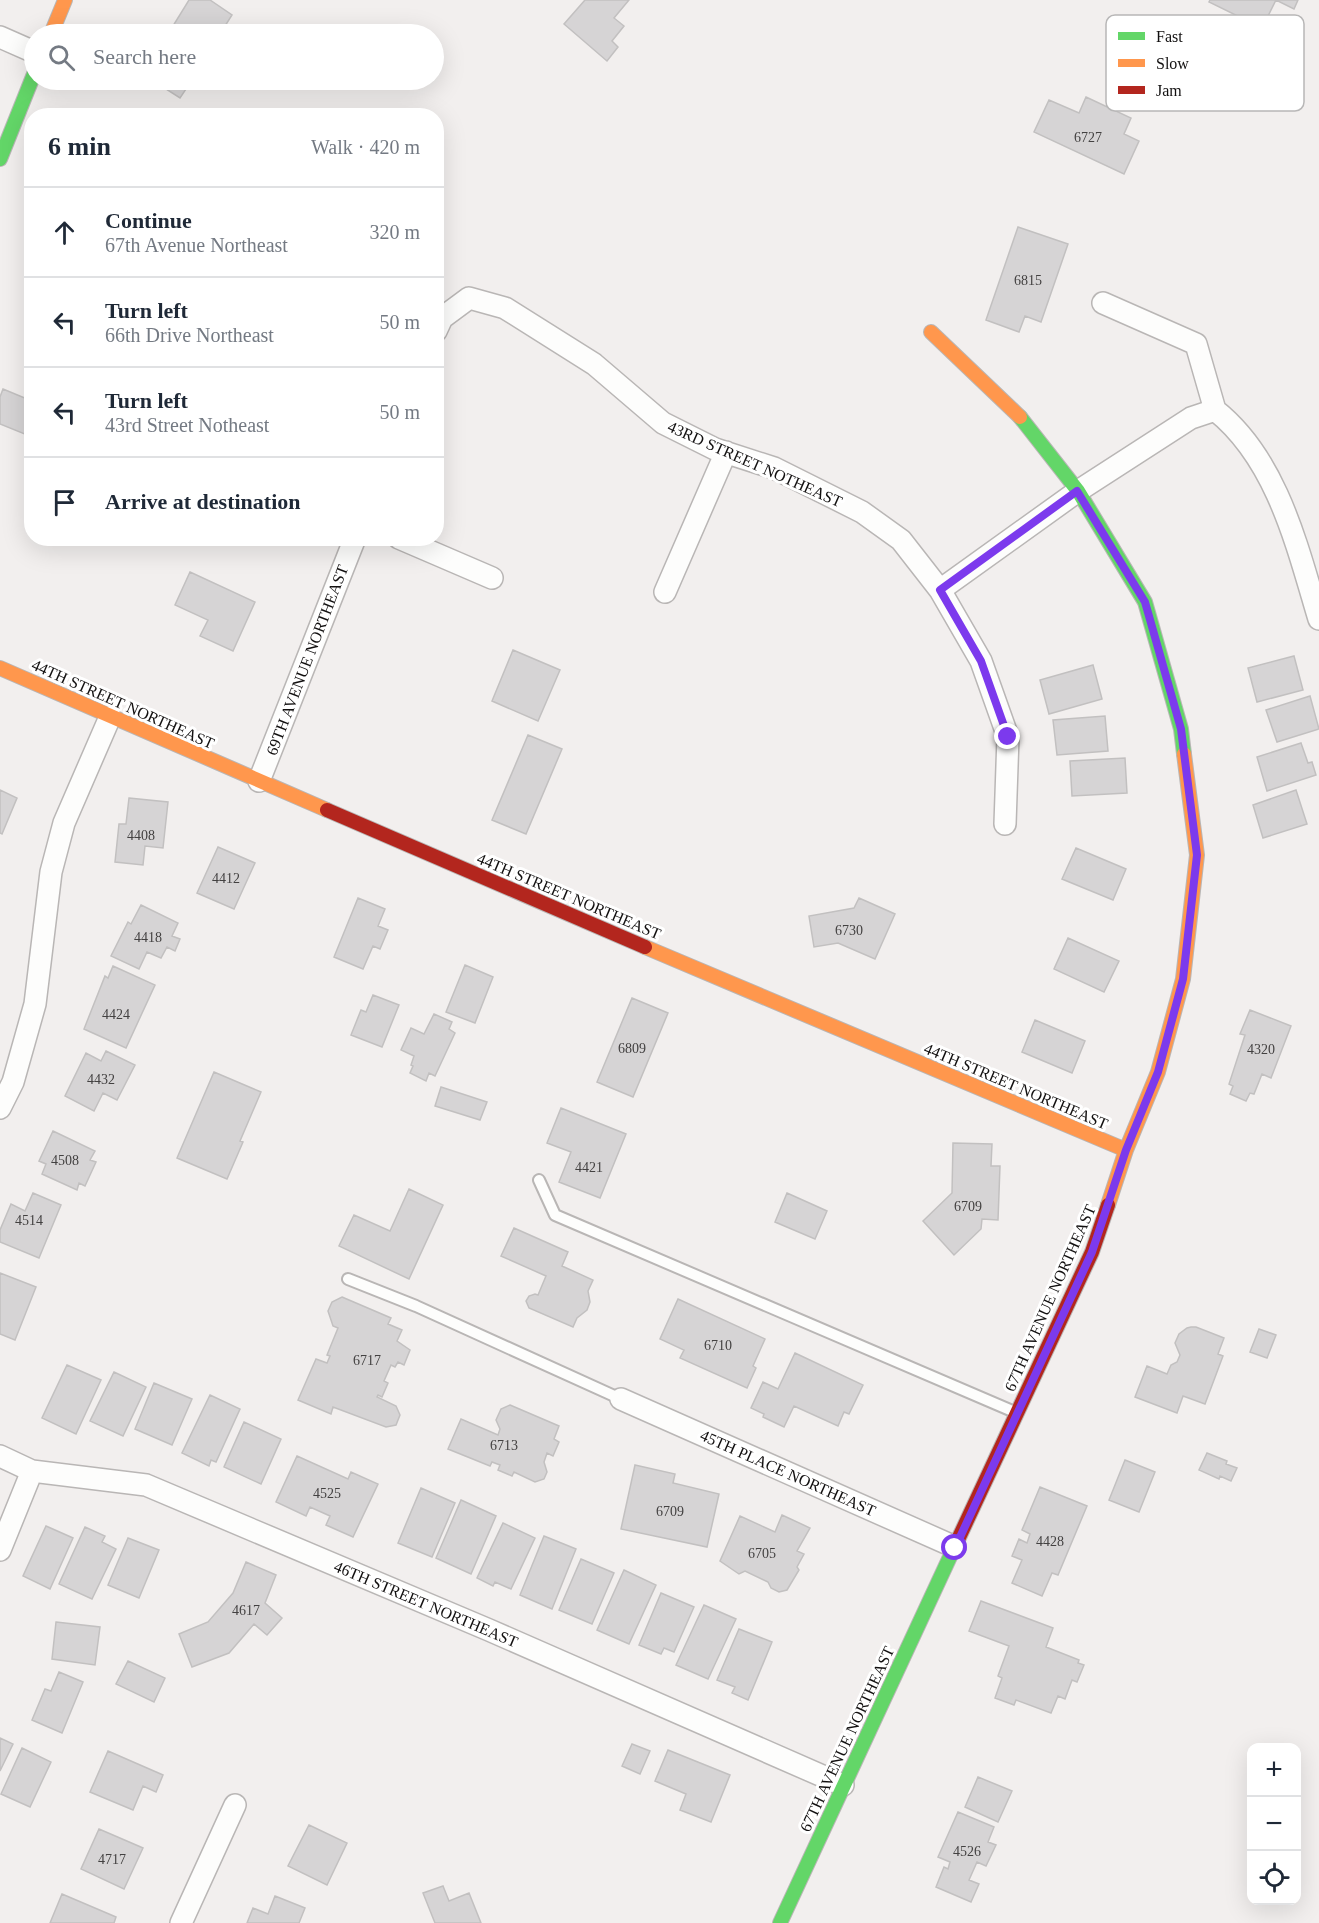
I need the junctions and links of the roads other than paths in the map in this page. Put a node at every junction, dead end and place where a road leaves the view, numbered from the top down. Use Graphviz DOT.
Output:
graph roads {
  1 [pos="64,0"];
  2 [pos="55,24"];
  3 [pos="0,37"];
  4 [pos="24,48"];
  5 [pos="28,90"];
  6 [pos="0,159"];
  7 [pos="1102,303"];
  8 [pos="444,317"];
  9 [pos="931,332"];
  10 [pos="1215,410"];
  11 [pos="726,452"];
  12 [pos="1077,491"];
  13 [pos="352,546"];
  14 [pos="418,546"];
  15 [pos="492,578"];
  16 [pos="940,590"];
  17 [pos="665,592"];
  18 [pos="1319,619"];
  19 [pos="0,668"];
  20 [pos="110,717"];
  21 [pos="260,781"];
  22 [pos="1005,824"];
  23 [pos="6,1079"];
  24 [pos="0,1108"];
  25 [pos="1126,1150"];
  26 [pos="539,1180"];
  27 [pos="348,1279"];
  28 [pos="621,1399"];
  29 [pos="1017,1413"];
  30 [pos="0,1456"];
  31 [pos="32,1472"];
  32 [pos="955,1548"];
  33 [pos="0,1550"];
  34 [pos="843,1785"];
  35 [pos="235,1805"];
  36 [pos="181,1923"];
  37 [pos="780,1923"];
  1 -- 2 [label="street"];
  3 -- 4 [label="street"];
  5 -- 6 [label="street"];
  7 -- 10 [label="street"];
  8 -- 11 [label="street, 43RD STREET NOTHEAST"];
  9 -- 12 [label="street, 67TH AVENUE NORTHEAST"];
  10 -- 12 [label="street"];
  10 -- 18 [label="street"];
  11 -- 16 [label="street, 43RD STREET NOTHEAST"];
  11 -- 17 [label="street"];
  12 -- 16 [label="street"];
  12 -- 25 [label="street, 67TH AVENUE NORTHEAST"];
  13 -- 21 [label="street, 69TH AVENUE NORTHEAST"];
  14 -- 15 [label="street"];
  16 -- 22 [label="street, 43RD STREET NOTHEAST"];
  19 -- 20 [label="street, 44TH STREET NORTHEAST"];
  20 -- 21 [label="street, 44TH STREET NORTHEAST"];
  20 -- 23 [label="street"];
  21 -- 25 [label="street, 44TH STREET NORTHEAST"];
  23 -- 24 [label="street"];
  25 -- 29 [label="street, 67TH AVENUE NORTHEAST"];
  26 -- 29 [label="lane"];
  27 -- 28 [label="lane"];
  28 -- 32 [label="street, 45TH PLACE NORTHEAST"];
  29 -- 32 [label="street, 67TH AVENUE NORTHEAST"];
  30 -- 31 [label="street, 46TH STREET NORTHEAST"];
  31 -- 33 [label="street"];
  31 -- 34 [label="street, 46TH STREET NORTHEAST"];
  32 -- 34 [label="street, 67TH AVENUE NORTHEAST"];
  34 -- 37 [label="street, 67TH AVENUE NORTHEAST"];
  35 -- 36 [label="street"];
}
